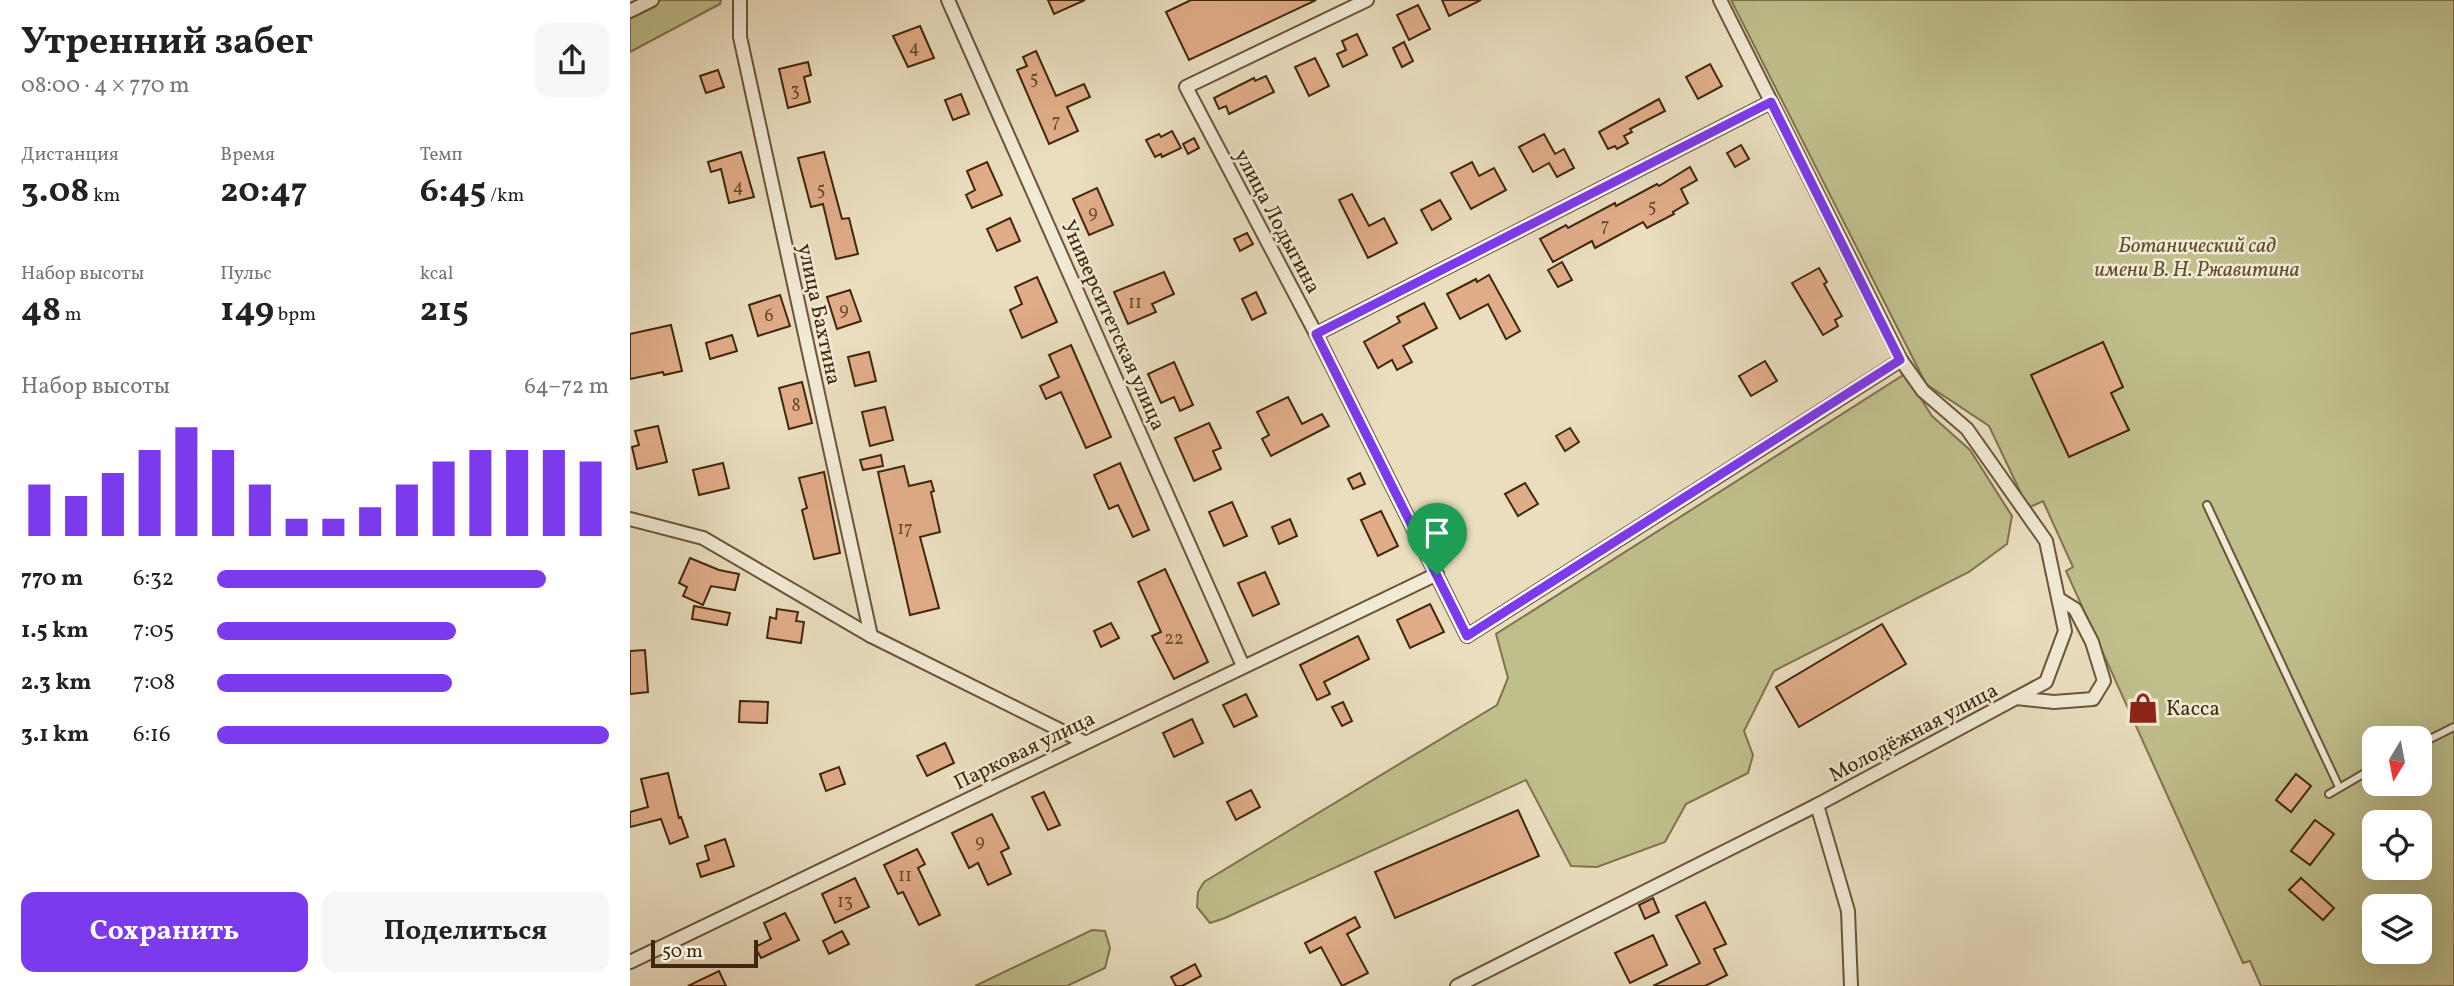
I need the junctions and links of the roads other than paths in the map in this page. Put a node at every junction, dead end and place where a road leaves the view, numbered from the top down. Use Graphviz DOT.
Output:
graph roads {
  1 [pos="652,0"];
  2 [pos="740,0"];
  3 [pos="948,0"];
  4 [pos="1367,0"];
  5 [pos="1720,0"];
  6 [pos="630,11"];
  7 [pos="1771,102"];
  8 [pos="1316,334"];
  9 [pos="1900,360"];
  10 [pos="2207,505"];
  11 [pos="630,519"];
  12 [pos="1437,575"];
  13 [pos="2059,598"];
  14 [pos="871,636"];
  15 [pos="1244,666"];
  16 [pos="2015,698"];
  17 [pos="2454,727"];
  18 [pos="2432,738"];
  19 [pos="1084,742"];
  20 [pos="2362,775"];
  21 [pos="2339,788"];
  22 [pos="2329,794"];
  23 [pos="1817,805"];
  24 [pos="630,961"];
  25 [pos="1457,986"];
  26 [pos="1851,986"];
  1 -- 6 [label="street"];
  2 -- 14 [label="street, улица Бахтина"];
  3 -- 15 [label="street, Университетская улица"];
  4 -- 8 [label="street, улица Лодыгина"];
  5 -- 7 [label="street, Молодёжная улица"];
  7 -- 8 [label="street"];
  7 -- 9 [label="street, Молодёжная улица"];
  8 -- 12 [label="street, улица Лодыгина"];
  9 -- 12 [label="street, улица Лодыгина"];
  9 -- 13 [label="street, Молодёжная улица"];
  10 -- 21 [label="lane"];
  11 -- 14 [label="street"];
  12 -- 15 [label="street, Парковая улица"];
  13 -- 16 [label="street, Молодёжная улица"];
  13 -- 16 [label="street"];
  14 -- 19 [label="street"];
  15 -- 19 [label="street, Парковая улица"];
  16 -- 23 [label="street, Молодёжная улица"];
  17 -- 18 [label="lane"];
  19 -- 24 [label="street, Парковая улица"];
  20 -- 21 [label="lane"];
  21 -- 22 [label="lane"];
  23 -- 25 [label="street, Молодёжная улица"];
  23 -- 26 [label="street"];
}
